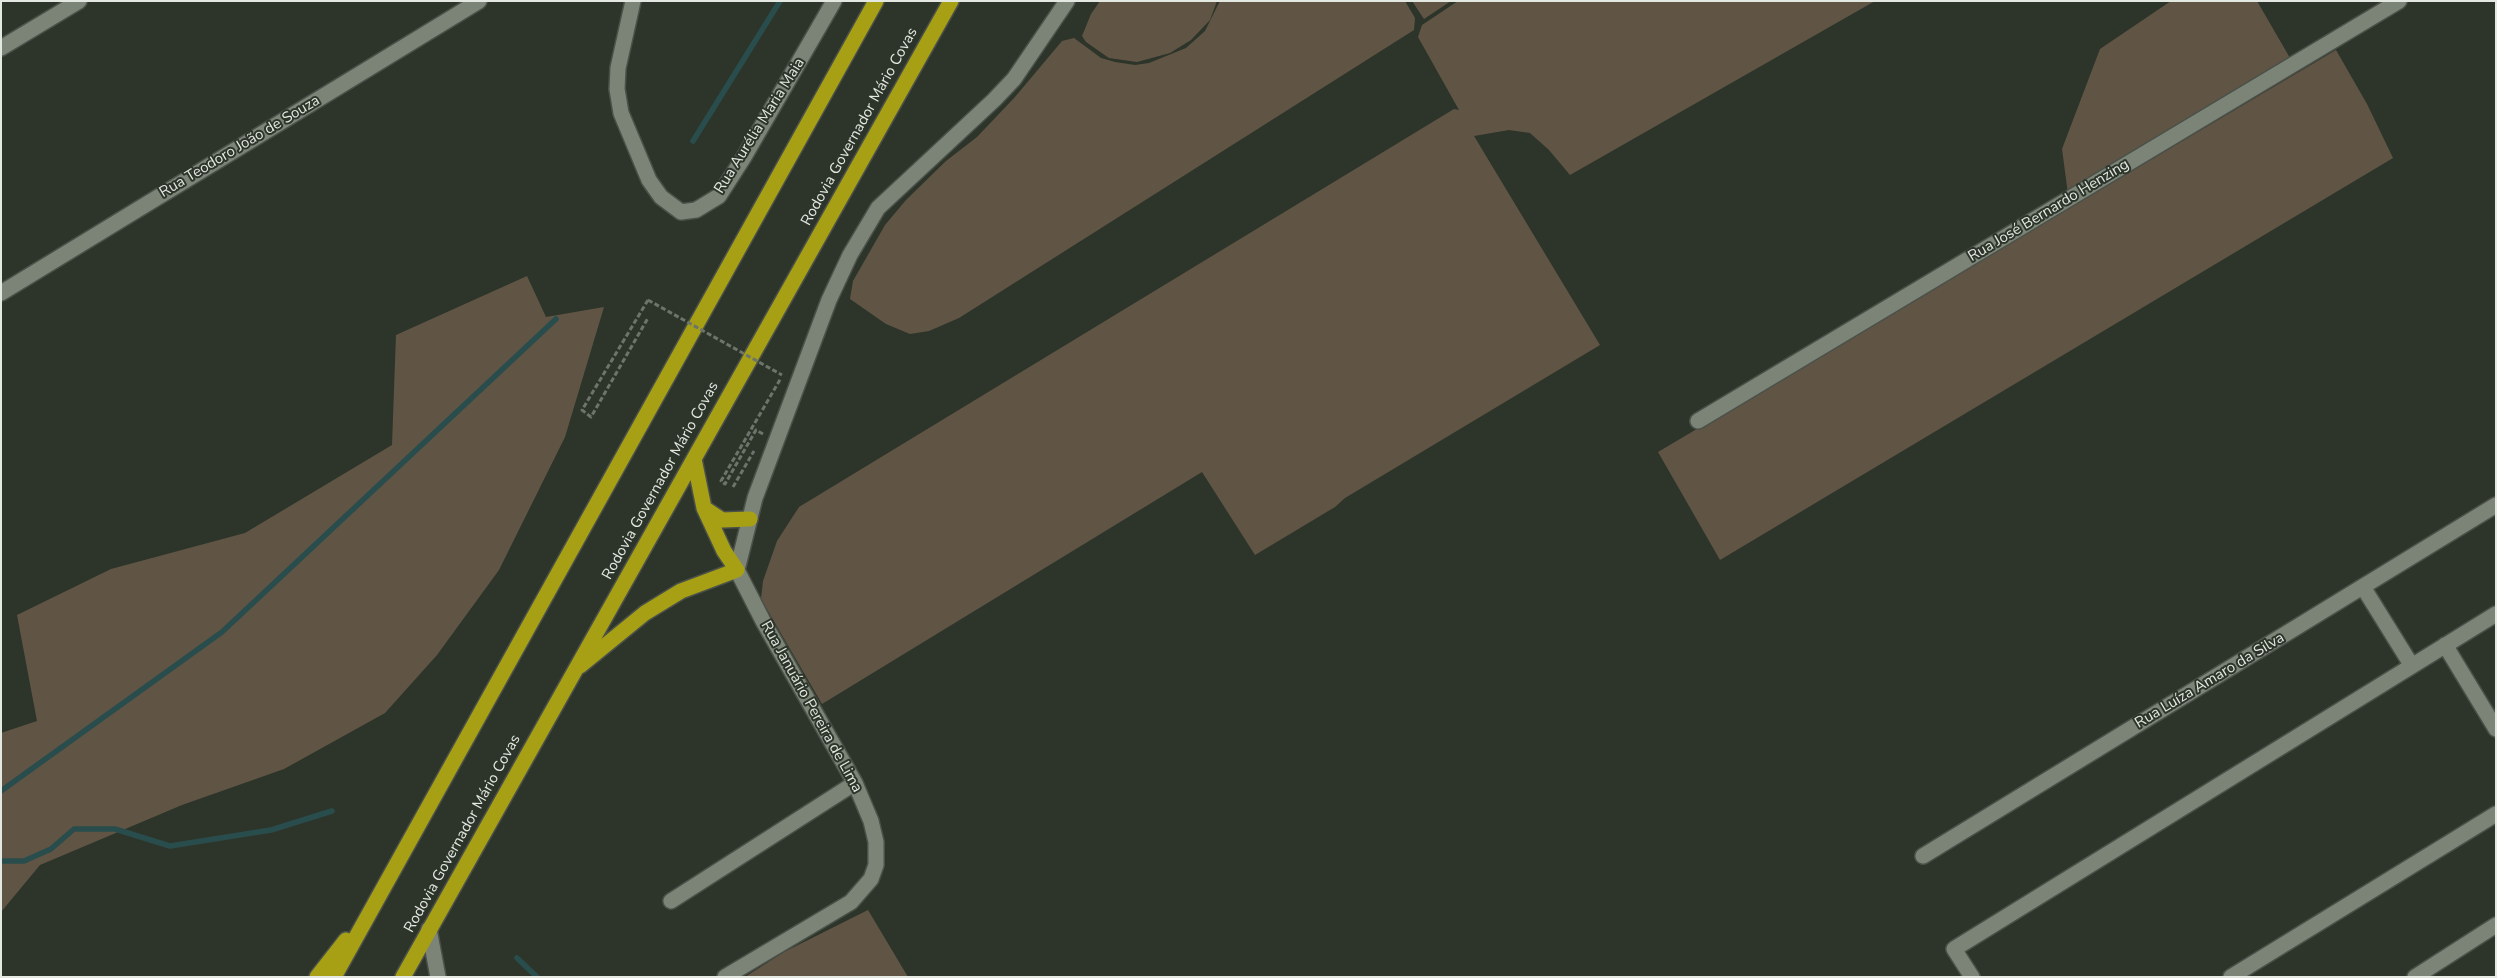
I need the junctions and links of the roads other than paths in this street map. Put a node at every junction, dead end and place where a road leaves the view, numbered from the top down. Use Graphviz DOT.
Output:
graph roads {
  1 [pos="79,1"];
  2 [pos="479,1"];
  3 [pos="634,1"];
  4 [pos="834,1"];
  5 [pos="876,1"];
  6 [pos="950,1"];
  7 [pos="1068,1"];
  8 [pos="2399,1"];
  9 [pos="1,48"];
  10 [pos="1,293"];
  11 [pos="1698,421"];
  12 [pos="694,459"];
  13 [pos="2496,505"];
  14 [pos="704,508"];
  15 [pos="750,519"];
  16 [pos="737,570"];
  17 [pos="2363,587"];
  18 [pos="2496,614"];
  19 [pos="2445,645"];
  20 [pos="2412,666"];
  21 [pos="575,670"];
  22 [pos="2496,729"];
  23 [pos="855,783"];
  24 [pos="2496,814"];
  25 [pos="1923,856"];
  26 [pos="377,899"];
  27 [pos="671,901"];
  28 [pos="2496,925"];
  29 [pos="430,929"];
  30 [pos="317,977"];
  31 [pos="334,977"];
  32 [pos="403,977"];
  33 [pos="438,977"];
  34 [pos="725,977"];
  35 [pos="1972,977"];
  36 [pos="2231,977"];
  37 [pos="2415,977"];
  1 -- 9 [label="street"];
  2 -- 10 [label="street, Rua Teodoro João de Souza"];
  3 -- 4 [label="street, Rua Aurélia Maria Maia"];
  5 -- 26 [label="highway"];
  6 -- 12 [label="highway, Rodovia Governador Mário Covas"];
  7 -- 15 [label="street"];
  8 -- 11 [label="street, Rua José Bernardo Henzing"];
  12 -- 14 [label="highway"];
  12 -- 21 [label="highway, Rodovia Governador Mário Covas"];
  13 -- 17 [label="street, Rua Luíza Amaro da Silva"];
  14 -- 15 [label="highway"];
  14 -- 16 [label="highway"];
  15 -- 16 [label="street"];
  16 -- 21 [label="highway"];
  16 -- 23 [label="street, Rua Januário Pereira de Lima"];
  17 -- 20 [label="street"];
  17 -- 25 [label="street, Rua Luíza Amaro da Silva"];
  18 -- 19 [label="street"];
  19 -- 20 [label="street"];
  19 -- 22 [label="street"];
  20 -- 35 [label="street"];
  21 -- 29 [label="highway, Rodovia Governador Mário Covas"];
  23 -- 27 [label="street"];
  23 -- 34 [label="street, Rua Januário Pereira de Lima"];
  24 -- 36 [label="street"];
  26 -- 30 [label="highway"];
  26 -- 31 [label="highway"];
  28 -- 37 [label="street"];
  29 -- 32 [label="highway, Rodovia Governador Mário Covas"];
  29 -- 33 [label="street"];
}
